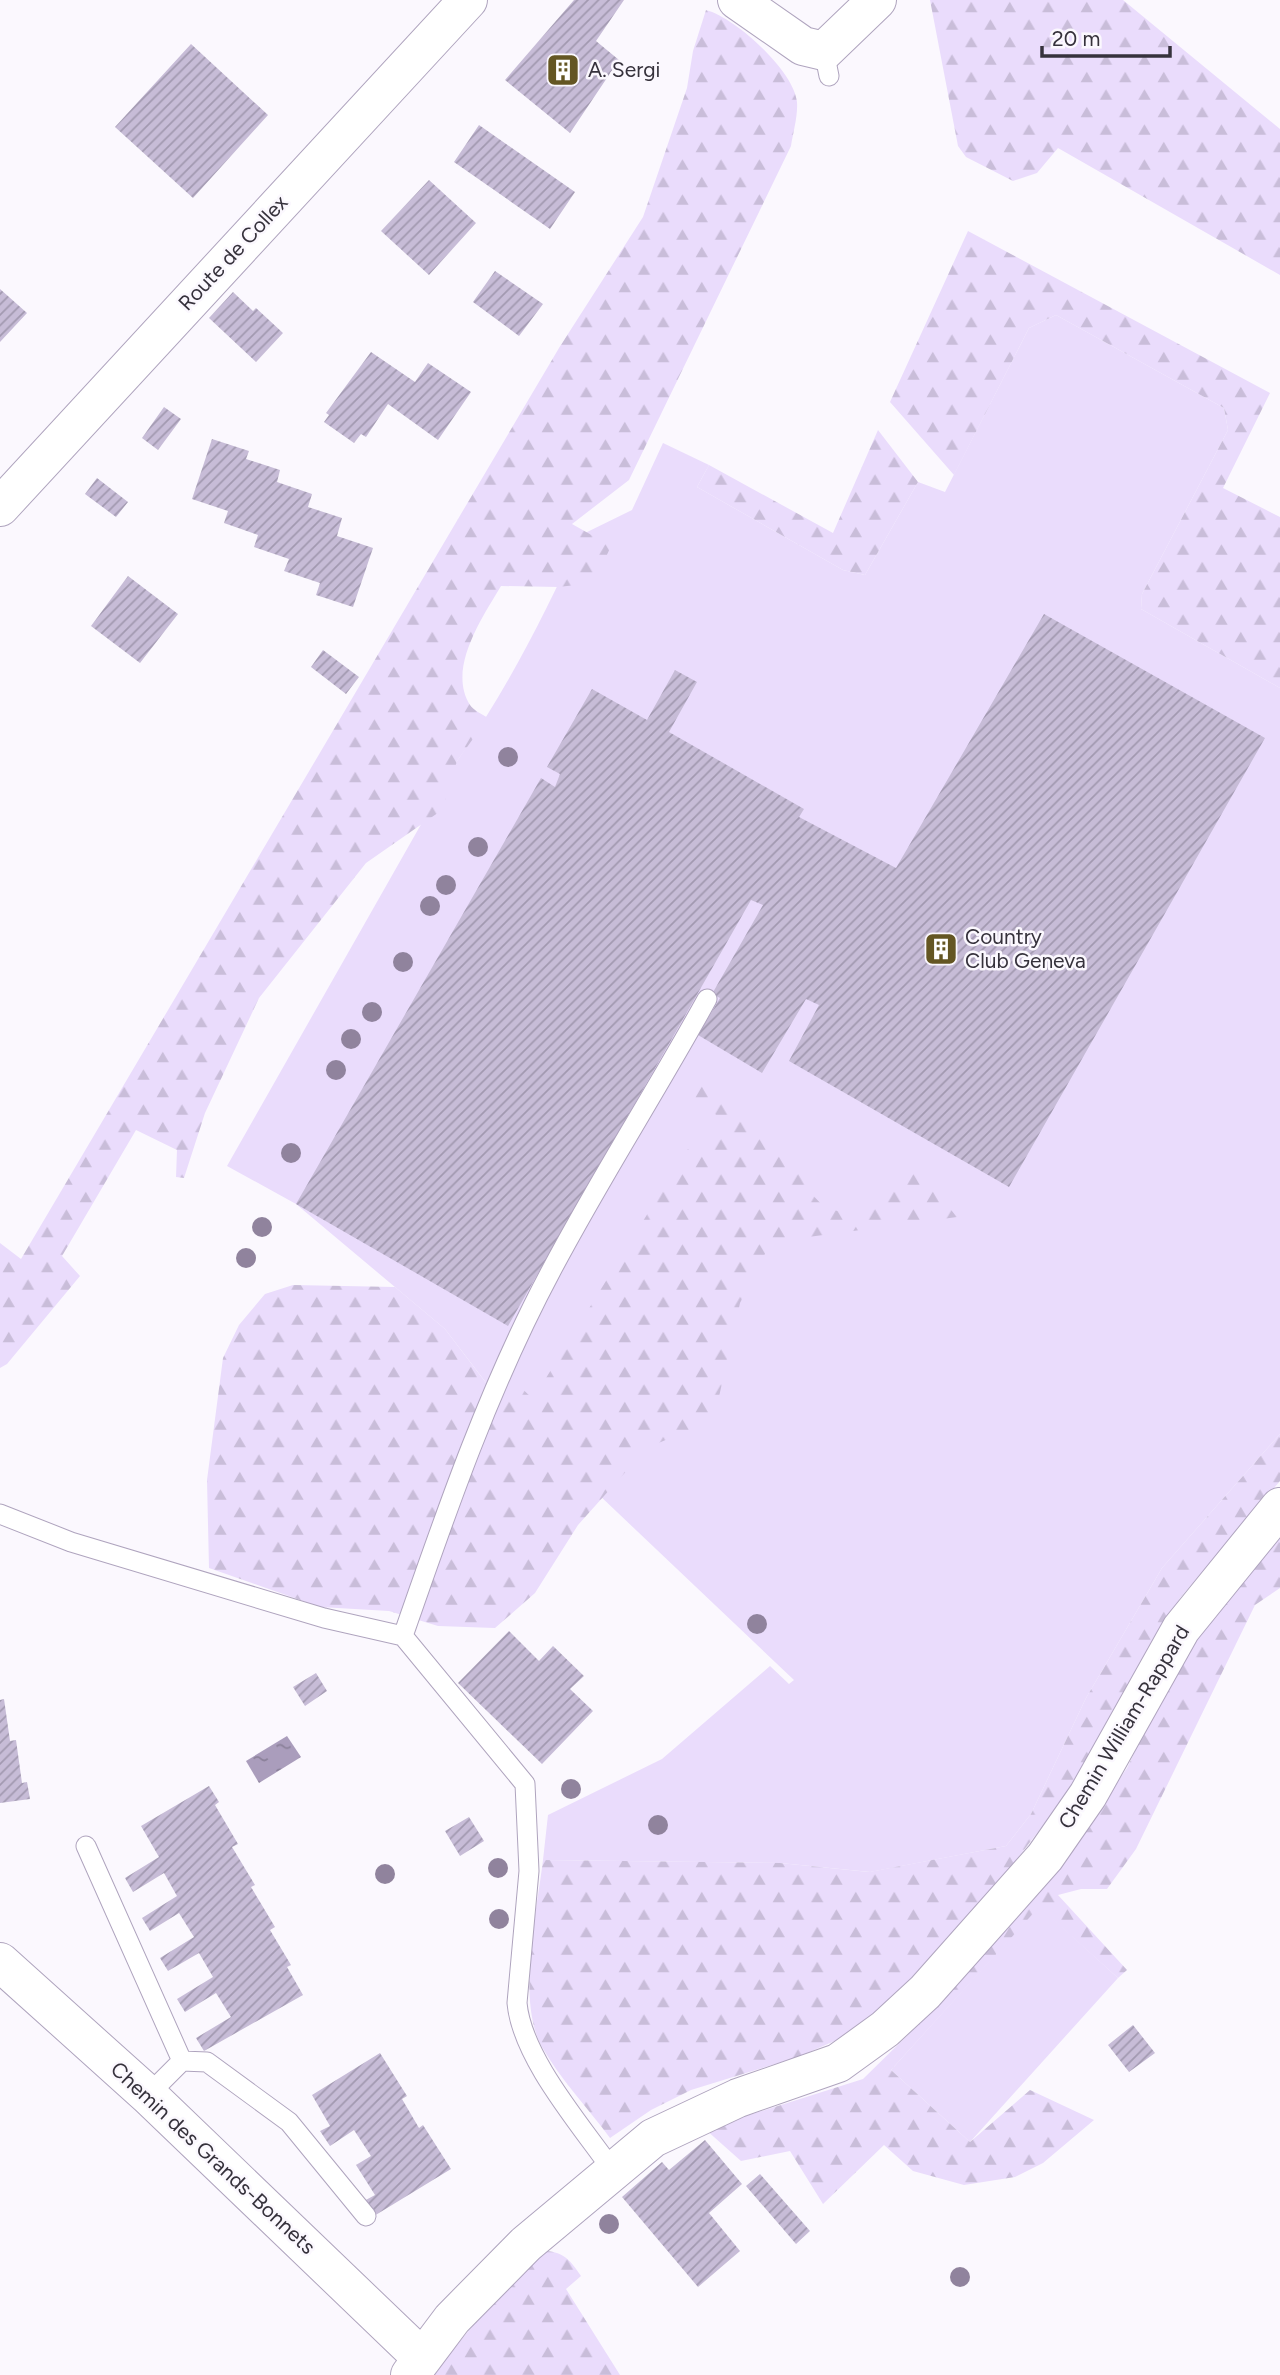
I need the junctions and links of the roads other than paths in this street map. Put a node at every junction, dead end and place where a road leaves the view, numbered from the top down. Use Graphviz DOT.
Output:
graph roads {
  1 [pos="468,0"];
  2 [pos="737,0"];
  3 [pos="877,0"];
  4 [pos="0,508"];
  5 [pos="707,999"];
  6 [pos="1280,1507"];
  7 [pos="0,1514"];
  8 [pos="403,1636"];
  9 [pos="86,1846"];
  10 [pos="0,1962"];
  11 [pos="182,2061"];
  12 [pos="148,2095"];
  13 [pos="613,2171"];
  14 [pos="366,2216"];
  15 [pos="416,2366"];
  1 -- 4 [label="street, Route de Collex"];
  2 -- 3 [label="street"];
  5 -- 8 [label="lane"];
  6 -- 13 [label="street, Chemin William-Rappard"];
  7 -- 8 [label="lane"];
  8 -- 13 [label="lane"];
  9 -- 11 [label="lane"];
  10 -- 12 [label="street, Chemin des Grands-Bonnets"];
  11 -- 12 [label="lane"];
  11 -- 14 [label="lane"];
  12 -- 15 [label="street, Chemin des Grands-Bonnets"];
  13 -- 15 [label="street, Chemin William-Rappard"];
}
